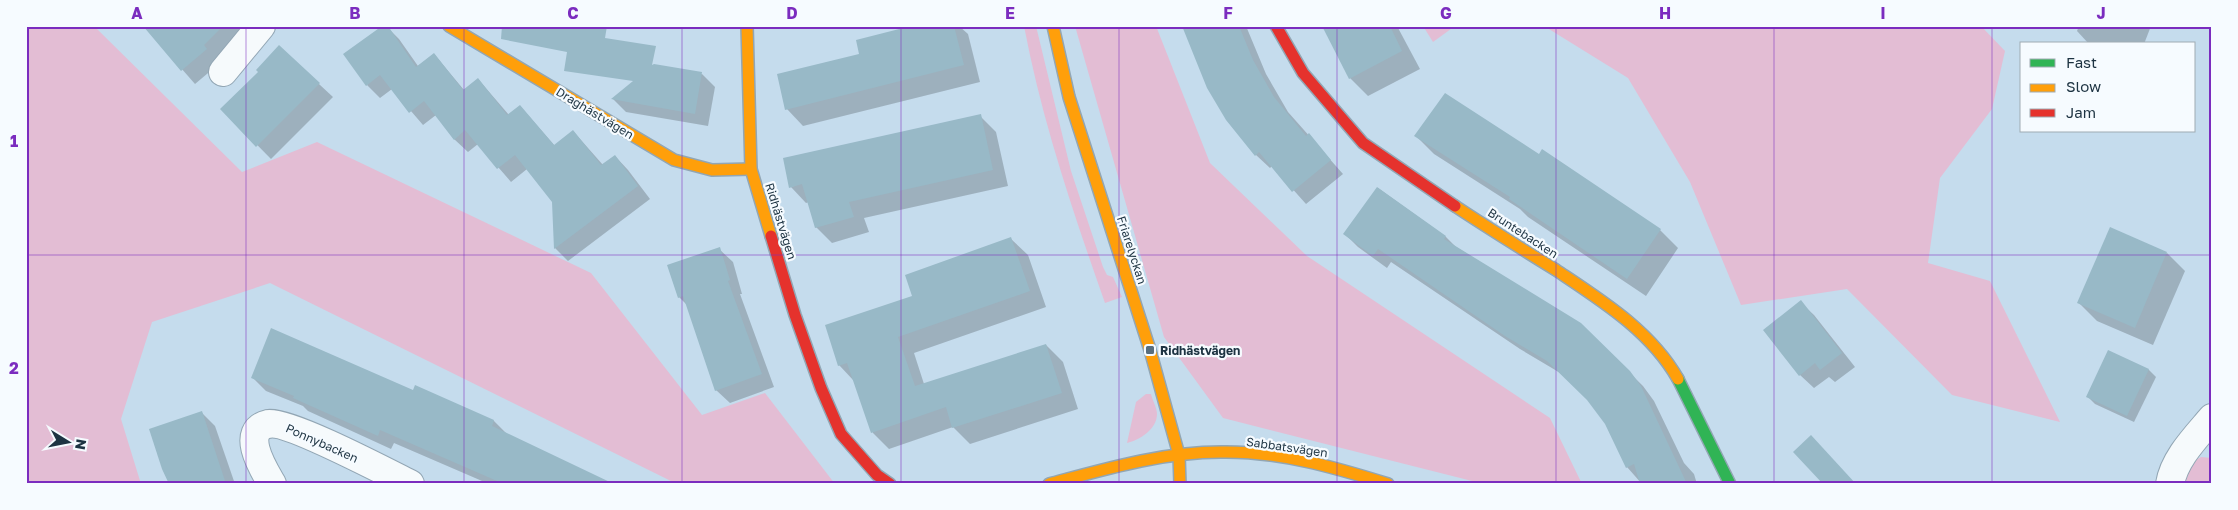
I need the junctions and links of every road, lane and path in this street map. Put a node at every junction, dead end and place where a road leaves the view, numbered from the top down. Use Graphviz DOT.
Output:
graph roads {
  1 [pos="261,26"];
  2 [pos="449,26"];
  3 [pos="747,26"];
  4 [pos="1053,26"];
  5 [pos="1276,26"];
  6 [pos="223,72"];
  7 [pos="750,169"];
  8 [pos="2208,429"];
  9 [pos="1179,455"];
  10 [pos="272,484"];
  11 [pos="410,484"];
  12 [pos="890,484"];
  13 [pos="1049,484"];
  14 [pos="1180,484"];
  15 [pos="1388,484"];
  16 [pos="1730,484"];
  17 [pos="2170,484"];
  1 -- 6 [label="street"];
  2 -- 7 [label="street, Draghästvägen"];
  3 -- 7 [label="street, Ridhästvägen"];
  4 -- 9 [label="street, Friarelyckan"];
  5 -- 16 [label="street, Bruntebacken"];
  7 -- 12 [label="street, Ridhästvägen"];
  8 -- 17 [label="street"];
  9 -- 13 [label="street"];
  9 -- 14 [label="street, Friarelyckan"];
  9 -- 15 [label="street, Sabbatsvägen"];
  10 -- 11 [label="street, Ponnybacken"];
}
